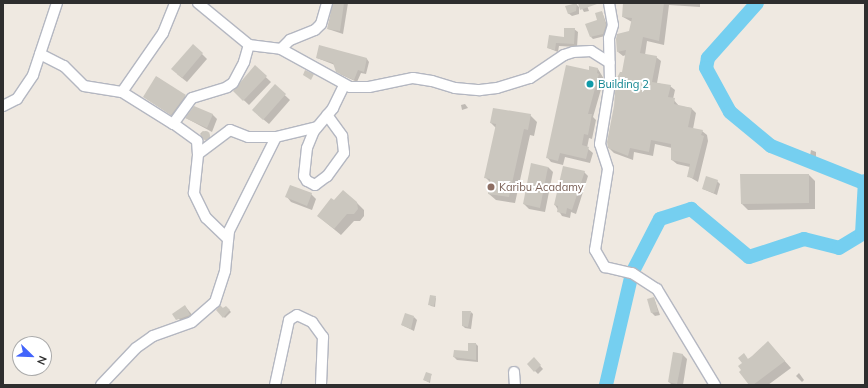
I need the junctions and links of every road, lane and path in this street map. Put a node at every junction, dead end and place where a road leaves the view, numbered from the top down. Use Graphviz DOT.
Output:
graph roads {
  1 [pos="57,3"];
  2 [pos="175,3"];
  3 [pos="327,3"];
  4 [pos="609,3"];
  5 [pos="201,4"];
  6 [pos="249,45"];
  7 [pos="281,49"];
  8 [pos="40,54"];
  9 [pos="610,62"];
  10 [pos="344,85"];
  11 [pos="122,92"];
  12 [pos="3,106"];
  13 [pos="327,115"];
  14 [pos="174,124"];
  15 [pos="317,127"];
  16 [pos="276,137"];
  17 [pos="198,154"];
  18 [pos="228,239"];
  19 [pos="514,372"];
  20 [pos="101,385"];
  21 [pos="275,385"];
  22 [pos="321,385"];
  23 [pos="515,385"];
  24 [pos="715,385"];
  1 -- 8 [label="street"];
  2 -- 11 [label="street"];
  3 -- 7 [label="street"];
  4 -- 9 [label="street"];
  5 -- 6 [label="street"];
  6 -- 7 [label="street"];
  6 -- 14 [label="street"];
  7 -- 10 [label="street"];
  8 -- 11 [label="street"];
  8 -- 12 [label="street"];
  9 -- 10 [label="street"];
  9 -- 24 [label="street"];
  10 -- 13 [label="street"];
  11 -- 14 [label="street"];
  13 -- 15 [label="street"];
  13 -- 15 [label="street"];
  14 -- 17 [label="street"];
  15 -- 16 [label="street"];
  16 -- 17 [label="street"];
  16 -- 18 [label="street"];
  17 -- 18 [label="street"];
  18 -- 20 [label="street"];
  19 -- 23 [label="street"];
  21 -- 22 [label="street"];
}
